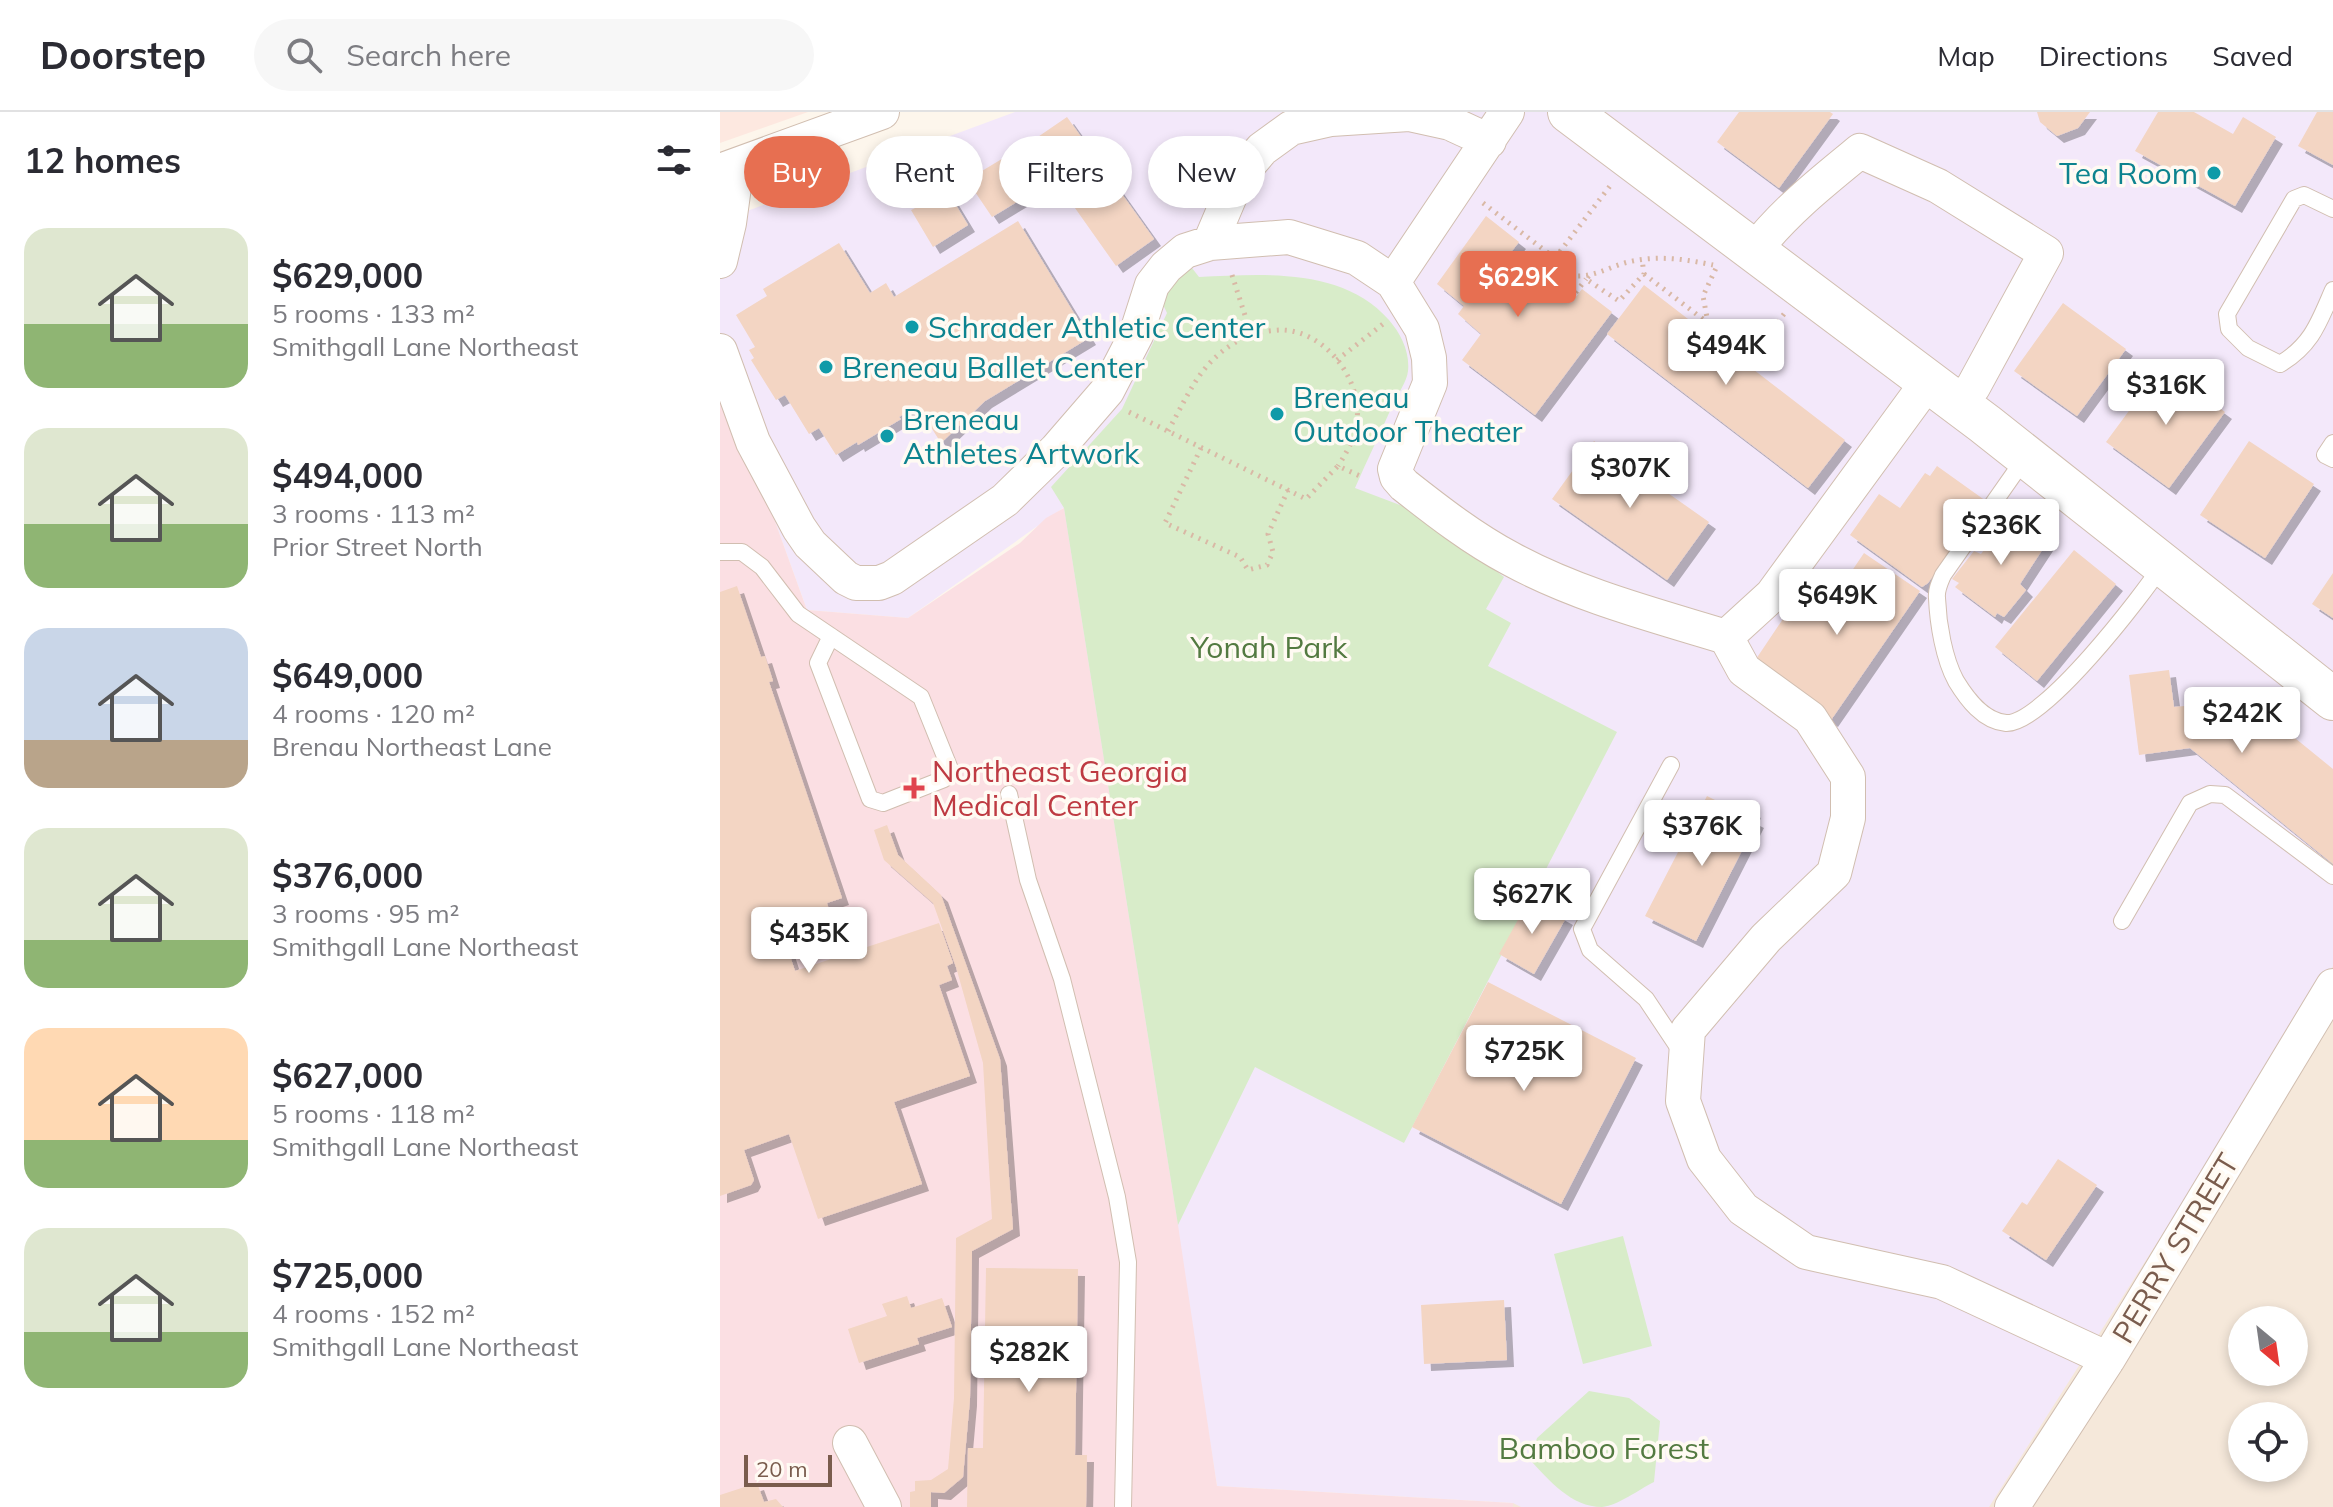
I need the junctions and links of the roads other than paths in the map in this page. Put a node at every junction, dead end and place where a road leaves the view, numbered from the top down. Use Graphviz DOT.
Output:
graph roads {
  1 [pos="882,112"];
  2 [pos="1507,112"];
  3 [pos="1569,112"];
  4 [pos="1489,141"];
  5 [pos="728,168"];
  6 [pos="2333,209"];
  7 [pos="1210,243"];
  8 [pos="1732,258"];
  9 [pos="720,261"];
  10 [pos="2333,290"];
  11 [pos="1400,292"];
  12 [pos="720,351"];
  13 [pos="1942,393"];
  14 [pos="2026,457"];
  15 [pos="720,552"];
  16 [pos="2163,564"];
  17 [pos="831,636"];
  18 [pos="1726,637"];
  19 [pos="2333,699"];
  20 [pos="1671,765"];
  21 [pos="1009,794"];
  22 [pos="2333,876"];
  23 [pos="2122,921"];
  24 [pos="2333,986"];
  25 [pos="1686,1058"];
  26 [pos="2108,1359"];
  27 [pos="850,1443"];
  28 [pos="884,1507"];
  29 [pos="1123,1507"];
  30 [pos="2012,1507"];
  1 -- 5 [label="street"];
  2 -- 4 [label="street"];
  3 -- 8 [label="street"];
  4 -- 7 [label="street"];
  4 -- 11 [label="street"];
  5 -- 9 [label="street"];
  6 -- 10 [label="lane"];
  7 -- 11 [label="street"];
  7 -- 12 [label="street"];
  8 -- 13 [label="street"];
  8 -- 13 [label="street"];
  11 -- 18 [label="street"];
  13 -- 14 [label="street"];
  13 -- 18 [label="street"];
  14 -- 16 [label="street"];
  14 -- 16 [label="lane"];
  15 -- 17 [label="lane"];
  16 -- 19 [label="street"];
  17 -- 17 [label="lane"];
  18 -- 25 [label="street"];
  20 -- 25 [label="lane"];
  21 -- 29 [label="lane"];
  22 -- 23 [label="lane"];
  24 -- 26 [label="street, PERRY STREET"];
  25 -- 26 [label="street"];
  26 -- 30 [label="street, PERRY STREET"];
  27 -- 28 [label="street"];
}
